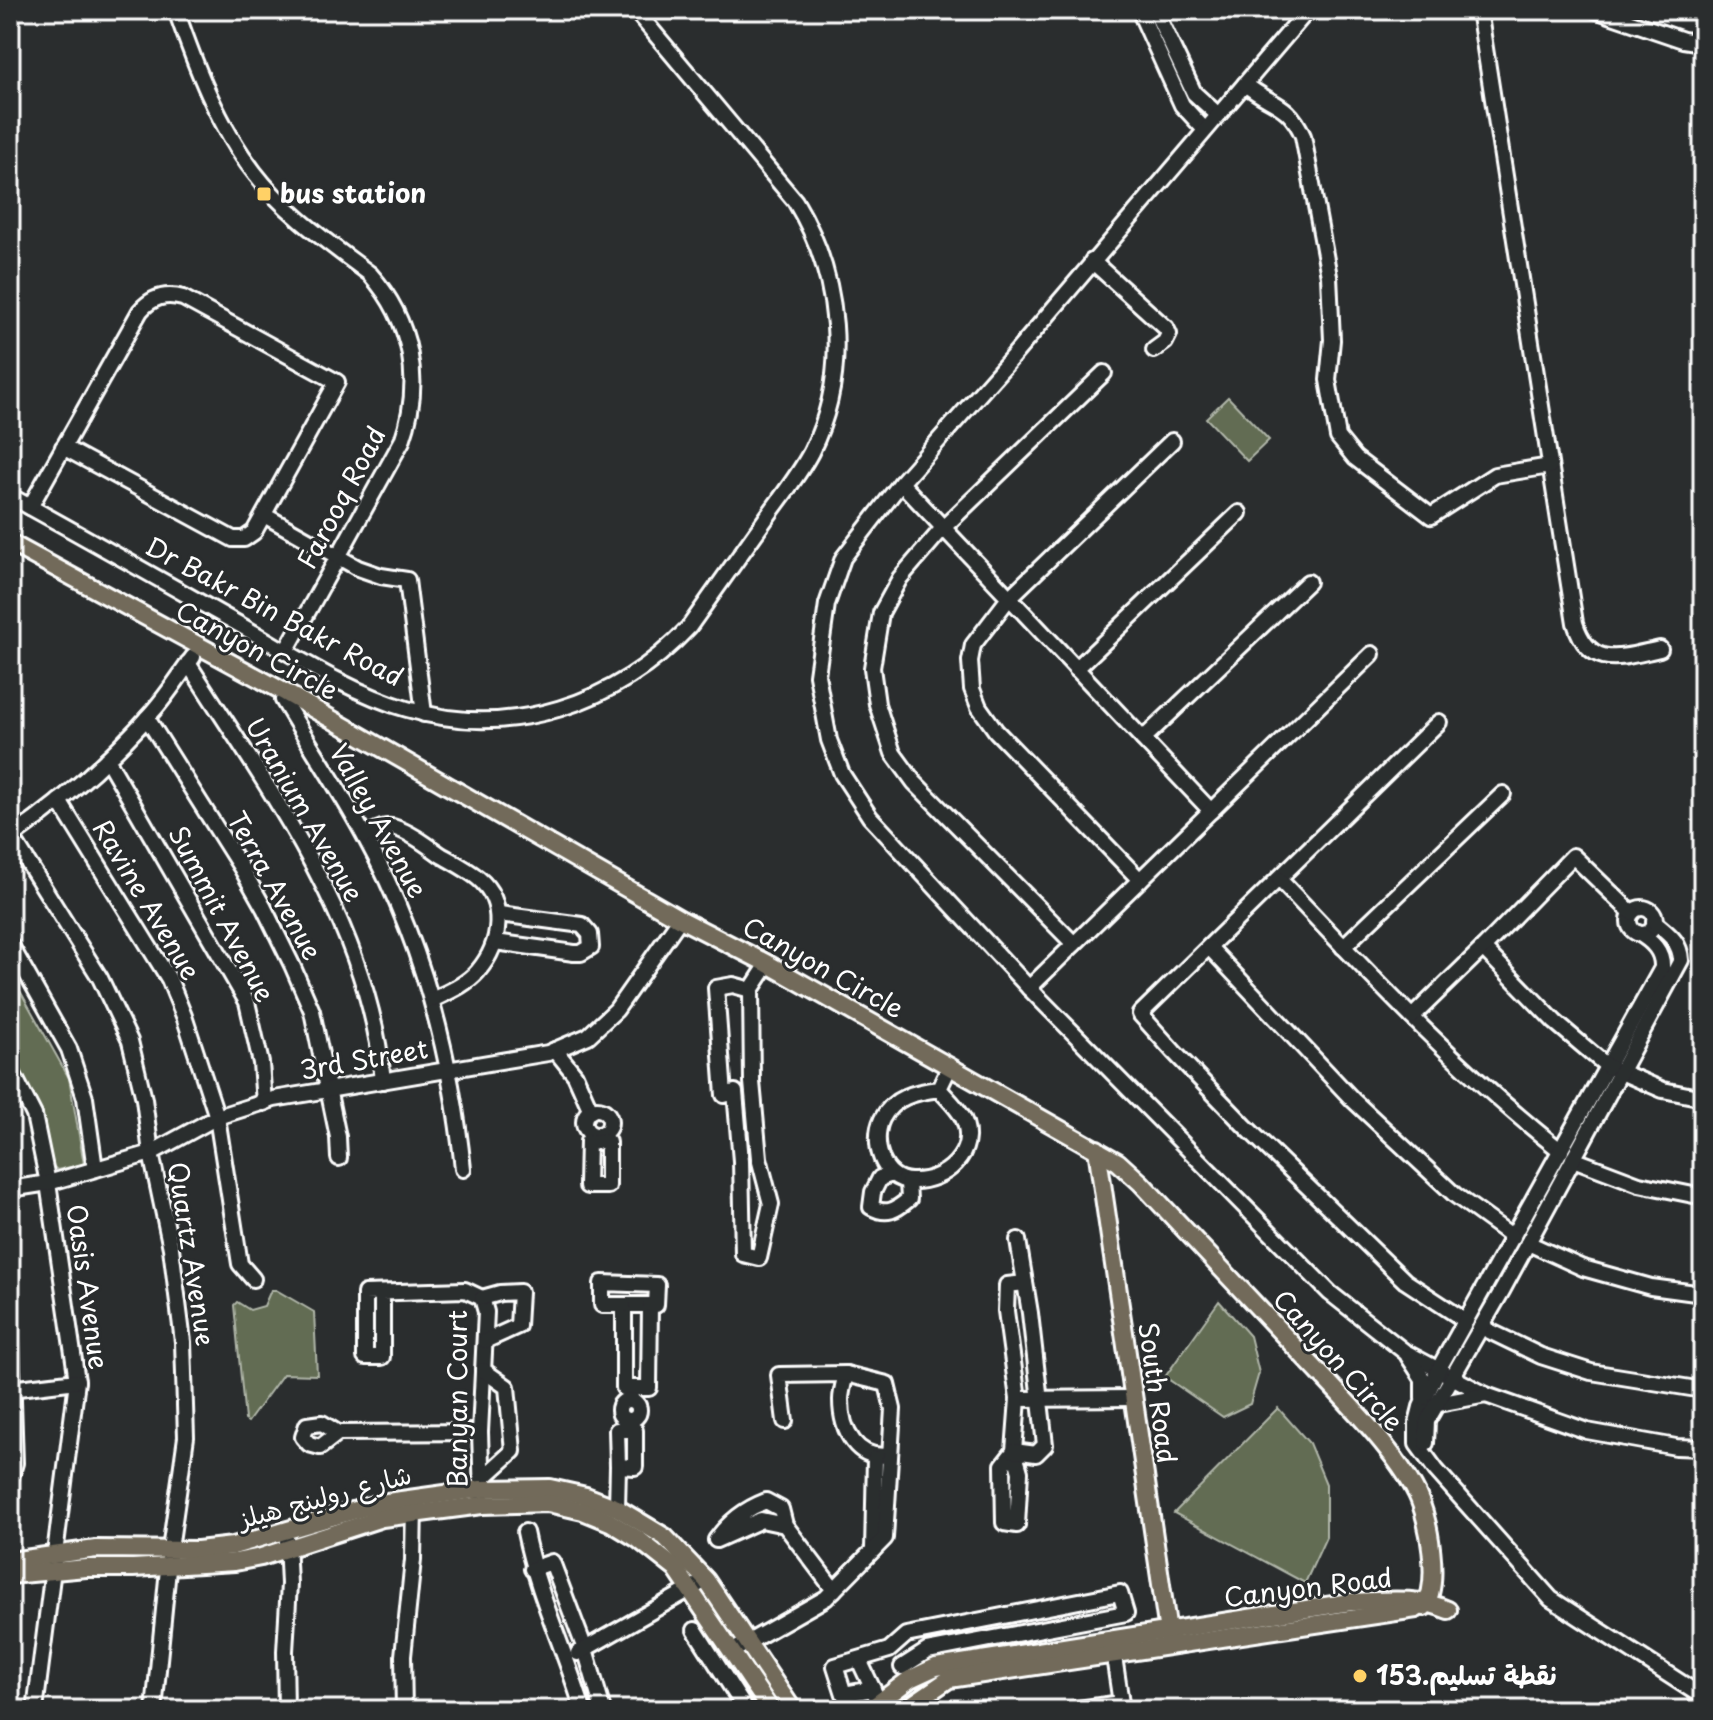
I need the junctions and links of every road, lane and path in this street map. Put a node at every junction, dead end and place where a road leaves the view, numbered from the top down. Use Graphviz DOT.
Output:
graph roads {
  1 [pos="176,10"];
  2 [pos="635,10"];
  3 [pos="1139,10"];
  4 [pos="1155,10"];
  5 [pos="1308,10"];
  6 [pos="1479,10"];
  7 [pos="1595,10"];
  8 [pos="1703,43"];
  9 [pos="1245,84"];
  10 [pos="1217,114"];
  11 [pos="1205,130"];
  12 [pos="1092,261"];
  13 [pos="1154,350"];
  14 [pos="1104,373"];
  15 [pos="1172,441"];
  16 [pos="63,447"];
  17 [pos="1550,466"];
  18 [pos="901,483"];
  19 [pos="10,496"];
  20 [pos="30,507"];
  21 [pos="1239,513"];
  22 [pos="264,515"];
  23 [pos="943,528"];
  24 [pos="10,543"];
  25 [pos="338,557"];
  26 [pos="1308,582"];
  27 [pos="1009,598"];
  28 [pos="200,648"];
  29 [pos="1660,649"];
  30 [pos="286,651"];
  31 [pos="1372,654"];
  32 [pos="188,663"];
  33 [pos="1076,669"];
  34 [pos="286,693"];
  35 [pos="424,714"];
  36 [pos="147,718"];
  37 [pos="332,718"];
  38 [pos="1439,722"];
  39 [pos="1143,739"];
  40 [pos="312,750"];
  41 [pos="107,759"];
  42 [pos="1503,794"];
  43 [pos="59,801"];
  44 [pos="1211,811"];
  45 [pos="365,836"];
  46 [pos="11,838"];
  47 [pos="1279,879"];
  48 [pos="1140,880"];
  49 [pos="1632,913"];
  50 [pos="499,914"];
  51 [pos="680,919"];
  52 [pos="1654,922"];
  53 [pos="1638,933"];
  54 [pos="495,942"];
  55 [pos="10,944"];
  56 [pos="1074,944"];
  57 [pos="1209,947"];
  58 [pos="1343,947"];
  59 [pos="1483,948"];
  60 [pos="768,964"];
  61 [pos="1029,988"];
  62 [pos="751,990"];
  63 [pos="432,1000"];
  64 [pos="1412,1017"];
  65 [pos="555,1050"];
  66 [pos="950,1066"];
  67 [pos="10,1068"];
  68 [pos="1614,1068"];
  69 [pos="446,1070"];
  70 [pos="383,1081"];
  71 [pos="939,1089"];
  72 [pos="328,1090"];
  73 [pos="1703,1098"];
  74 [pos="264,1103"];
  75 [pos="217,1117"];
  76 [pos="597,1138"];
  77 [pos="1097,1149"];
  78 [pos="151,1153"];
  79 [pos="1567,1155"];
  80 [pos="339,1158"];
  81 [pos="95,1169"];
  82 [pos="463,1169"];
  83 [pos="886,1176"];
  84 [pos="908,1182"];
  85 [pos="48,1183"];
  86 [pos="10,1189"];
  87 [pos="1703,1197"];
  88 [pos="1018,1240"];
  89 [pos="1520,1240"];
  90 [pos="253,1279"];
  91 [pos="1025,1283"];
  92 [pos="382,1293"];
  93 [pos="1703,1294"];
  94 [pos="482,1298"];
  95 [pos="624,1305"];
  96 [pos="650,1305"];
  97 [pos="10,1306"];
  98 [pos="1006,1311"];
  99 [pos="1030,1313"];
  100 [pos="1466,1321"];
  101 [pos="1481,1327"];
  102 [pos="485,1341"];
  103 [pos="1405,1352"];
  104 [pos="483,1370"];
  105 [pos="1438,1370"];
  106 [pos="846,1374"];
  107 [pos="1453,1378"];
  108 [pos="77,1381"];
  109 [pos="11,1388"];
  110 [pos="1703,1390"];
  111 [pos="631,1394"];
  112 [pos="1486,1395"];
  113 [pos="1133,1398"];
  114 [pos="1018,1399"];
  115 [pos="1040,1399"];
  116 [pos="1438,1404"];
  117 [pos="1421,1407"];
  118 [pos="785,1421"];
  119 [pos="480,1432"];
  120 [pos="338,1433"];
  121 [pos="1703,1448"];
  122 [pos="883,1456"];
  123 [pos="1436,1470"];
  124 [pos="10,1480"];
  125 [pos="482,1491"];
  126 [pos="414,1504"];
  127 [pos="617,1508"];
  128 [pos="785,1525"];
  129 [pos="525,1532"];
  130 [pos="287,1540"];
  131 [pos="55,1553"];
  132 [pos="170,1557"];
  133 [pos="10,1561"];
  134 [pos="532,1569"];
  135 [pos="53,1571"];
  136 [pos="10,1575"];
  137 [pos="706,1580"];
  138 [pos="691,1589"];
  139 [pos="834,1590"];
  140 [pos="563,1591"];
  141 [pos="543,1598"];
  142 [pos="1426,1604"];
  143 [pos="1039,1628"];
  144 [pos="695,1630"];
  145 [pos="1169,1637"];
  146 [pos="748,1641"];
  147 [pos="1112,1646"];
  148 [pos="585,1649"];
  149 [pos="889,1650"];
  150 [pos="732,1651"];
  151 [pos="1047,1656"];
  152 [pos="567,1659"];
  153 [pos="859,1660"];
  154 [pos="906,1673"];
  155 [pos="783,1695"];
  156 [pos="1703,1697"];
  157 [pos="921,1698"];
  158 [pos="874,1700"];
  159 [pos="1122,1706"];
  160 [pos="766,1708"];
  161 [pos="35,1710"];
  162 [pos="154,1710"];
  163 [pos="286,1710"];
  164 [pos="404,1710"];
  165 [pos="583,1710"];
  166 [pos="603,1710"];
  167 [pos="746,1710"];
  168 [pos="793,1710"];
  169 [pos="904,1710"];
  170 [pos="1071,1710"];
  1 -- 25 [label="street, Farooq Road"];
  2 -- 35 [label="street, Dr Bakr Bin Bakr Road"];
  3 -- 11 [label="street"];
  4 -- 10 [label="street"];
  5 -- 9 [label="street"];
  6 -- 17 [label="street"];
  7 -- 8 [label="street"];
  9 -- 10 [label="street"];
  9 -- 17 [label="street"];
  10 -- 11 [label="street"];
  11 -- 12 [label="street"];
  12 -- 13 [label="street"];
  12 -- 18 [label="street"];
  14 -- 23 [label="street"];
  15 -- 27 [label="street"];
  16 -- 20 [label="street"];
  16 -- 22 [label="street"];
  16 -- 22 [label="street"];
  17 -- 29 [label="street"];
  18 -- 23 [label="street"];
  18 -- 61 [label="street"];
  19 -- 20 [label="street, Dr Bakr Bin Bakr Road"];
  20 -- 30 [label="street, Dr Bakr Bin Bakr Road"];
  21 -- 33 [label="street"];
  22 -- 25 [label="street"];
  23 -- 27 [label="street"];
  23 -- 56 [label="street"];
  24 -- 28 [label="main road, Canyon Circle"];
  25 -- 30 [label="street, Farooq Road"];
  25 -- 35 [label="street"];
  26 -- 39 [label="street"];
  27 -- 33 [label="street"];
  27 -- 48 [label="street"];
  28 -- 32 [label="street"];
  28 -- 34 [label="main road, Canyon Circle"];
  30 -- 35 [label="street, Dr Bakr Bin Bakr Road"];
  31 -- 44 [label="street"];
  32 -- 36 [label="street"];
  32 -- 70 [label="street, Uranium Avenue"];
  33 -- 39 [label="street"];
  34 -- 37 [label="main road, Canyon Circle"];
  34 -- 40 [label="street, Valley Avenue"];
  36 -- 41 [label="street"];
  36 -- 72 [label="street, Terra Avenue"];
  37 -- 40 [label="street"];
  37 -- 51 [label="main road, Canyon Circle"];
  38 -- 47 [label="street"];
  39 -- 44 [label="street"];
  40 -- 45 [label="street, Valley Avenue"];
  41 -- 43 [label="street"];
  41 -- 74 [label="street, Summit Avenue"];
  42 -- 58 [label="street"];
  43 -- 46 [label="street"];
  43 -- 75 [label="street, Ravine Avenue"];
  44 -- 48 [label="street"];
  45 -- 50 [label="street"];
  45 -- 63 [label="street, Valley Avenue"];
  46 -- 78 [label="street, Quartz Avenue"];
  47 -- 57 [label="street"];
  47 -- 58 [label="street"];
  48 -- 56 [label="street"];
  49 -- 52 [label="street"];
  49 -- 53 [label="street"];
  49 -- 59 [label="street"];
  50 -- 54 [label="street"];
  50 -- 54 [label="street"];
  51 -- 60 [label="main road, Canyon Circle"];
  51 -- 65 [label="street, 3rd Street"];
  52 -- 53 [label="street"];
  52 -- 68 [label="street"];
  53 -- 68 [label="street"];
  54 -- 63 [label="street"];
  55 -- 81 [label="street"];
  56 -- 61 [label="street"];
  57 -- 89 [label="street"];
  57 -- 100 [label="street"];
  58 -- 64 [label="street"];
  59 -- 64 [label="street"];
  59 -- 68 [label="street"];
  60 -- 62 [label="street"];
  60 -- 66 [label="main road, Canyon Circle"];
  61 -- 103 [label="street"];
  62 -- 62 [label="street"];
  63 -- 69 [label="street, Valley Avenue"];
  64 -- 79 [label="street"];
  65 -- 69 [label="street, 3rd Street"];
  65 -- 76 [label="street"];
  66 -- 71 [label="street"];
  66 -- 77 [label="main road, Canyon Circle"];
  67 -- 85 [label="street, Oasis Avenue"];
  68 -- 73 [label="street"];
  68 -- 79 [label="street"];
  69 -- 70 [label="street, 3rd Street"];
  69 -- 82 [label="street, Valley Avenue"];
  70 -- 72 [label="street, 3rd Street"];
  71 -- 83 [label="street"];
  71 -- 84 [label="street"];
  72 -- 74 [label="street, 3rd Street"];
  72 -- 80 [label="street, Terra Avenue"];
  74 -- 75 [label="street, 3rd Street"];
  75 -- 78 [label="street, 3rd Street"];
  75 -- 90 [label="street, Ravine Avenue"];
  77 -- 113 [label="main road, South Road"];
  77 -- 142 [label="main road, Canyon Circle"];
  78 -- 81 [label="street, 3rd Street"];
  78 -- 132 [label="street, Quartz Avenue"];
  79 -- 87 [label="street"];
  79 -- 89 [label="street"];
  81 -- 85 [label="street, 3rd Street"];
  83 -- 84 [label="street"];
  83 -- 84 [label="street"];
  85 -- 86 [label="street, 3rd Street"];
  85 -- 108 [label="street, Oasis Avenue"];
  88 -- 91 [label="street"];
  89 -- 93 [label="street"];
  89 -- 100 [label="street"];
  89 -- 101 [label="street"];
  91 -- 98 [label="street"];
  91 -- 99 [label="street"];
  92 -- 94 [label="street, Banyan Court"];
  94 -- 102 [label="street, Banyan Court"];
  94 -- 102 [label="street"];
  95 -- 96 [label="street"];
  95 -- 96 [label="street"];
  95 -- 111 [label="street"];
  96 -- 111 [label="street"];
  97 -- 109 [label="street"];
  98 -- 99 [label="street"];
  98 -- 114 [label="street"];
  99 -- 115 [label="street"];
  100 -- 105 [label="street"];
  101 -- 107 [label="street"];
  101 -- 110 [label="street"];
  102 -- 104 [label="street, Banyan Court"];
  103 -- 105 [label="street"];
  103 -- 117 [label="street"];
  104 -- 119 [label="street, Banyan Court"];
  104 -- 125 [label="street"];
  105 -- 107 [label="street"];
  105 -- 117 [label="street"];
  106 -- 118 [label="street"];
  106 -- 122 [label="street"];
  106 -- 122 [label="street"];
  107 -- 112 [label="street"];
  107 -- 116 [label="street"];
  108 -- 109 [label="street"];
  108 -- 131 [label="street, Oasis Avenue"];
  109 -- 124 [label="street"];
  111 -- 127 [label="street"];
  112 -- 116 [label="street"];
  112 -- 121 [label="street"];
  113 -- 115 [label="street"];
  113 -- 145 [label="main road, South Road"];
  114 -- 115 [label="street"];
  114 -- 115 [label="street"];
  116 -- 123 [label="street"];
  117 -- 123 [label="street"];
  119 -- 120 [label="street"];
  119 -- 125 [label="street, Banyan Court"];
  122 -- 139 [label="street"];
  123 -- 156 [label="street"];
  125 -- 126 [label="main road, شارع رولينج هيلز"];
  125 -- 127 [label="main road, شارع رولينج هيلز"];
  125 -- 138 [label="main road, شارع رولينج هيلز"];
  126 -- 130 [label="main road, شارع رولينج هيلز"];
  126 -- 164 [label="street"];
  127 -- 137 [label="main road, شارع رولينج هيلز"];
  128 -- 139 [label="street"];
  129 -- 134 [label="street"];
  130 -- 132 [label="main road, شارع رولينج هيلز"];
  130 -- 163 [label="street"];
  131 -- 132 [label="main road, شارع رولينج هيلز"];
  131 -- 133 [label="main road, شارع رولينج هيلز"];
  131 -- 135 [label="street, Oasis Avenue"];
  132 -- 135 [label="main road, شارع رولينج هيلز"];
  132 -- 162 [label="street, Quartz Avenue"];
  134 -- 140 [label="street"];
  134 -- 141 [label="street"];
  135 -- 136 [label="main road, شارع رولينج هيلز"];
  135 -- 161 [label="street, Oasis Avenue"];
  137 -- 138 [label="street"];
  137 -- 146 [label="main road, شارع رولينج هيلز"];
  138 -- 148 [label="street"];
  138 -- 150 [label="main road, شارع رولينج هيلز"];
  139 -- 146 [label="street"];
  140 -- 141 [label="street"];
  140 -- 148 [label="street"];
  141 -- 152 [label="street"];
  142 -- 145 [label="main road, Canyon Road"];
  143 -- 149 [label="street"];
  143 -- 151 [label="street"];
  143 -- 154 [label="street"];
  144 -- 167 [label="street"];
  145 -- 147 [label="main road, Canyon Road"];
  146 -- 150 [label="street"];
  146 -- 155 [label="main road, شارع رولينج هيلز"];
  147 -- 151 [label="main road, Canyon Road"];
  147 -- 159 [label="street"];
  148 -- 152 [label="street"];
  148 -- 166 [label="street"];
  149 -- 153 [label="street"];
  149 -- 154 [label="street"];
  150 -- 160 [label="main road, شارع رولينج هيلز"];
  151 -- 154 [label="main road, Canyon Road"];
  151 -- 157 [label="main road, Canyon Road"];
  152 -- 165 [label="street"];
  153 -- 158 [label="street"];
  153 -- 158 [label="street"];
  154 -- 157 [label="street"];
  154 -- 158 [label="main road, Canyon Road"];
  155 -- 160 [label="street"];
  155 -- 168 [label="main road, شارع رولينج هيلز"];
  157 -- 169 [label="main road, Canyon Road"];
  159 -- 170 [label="street"];
}
